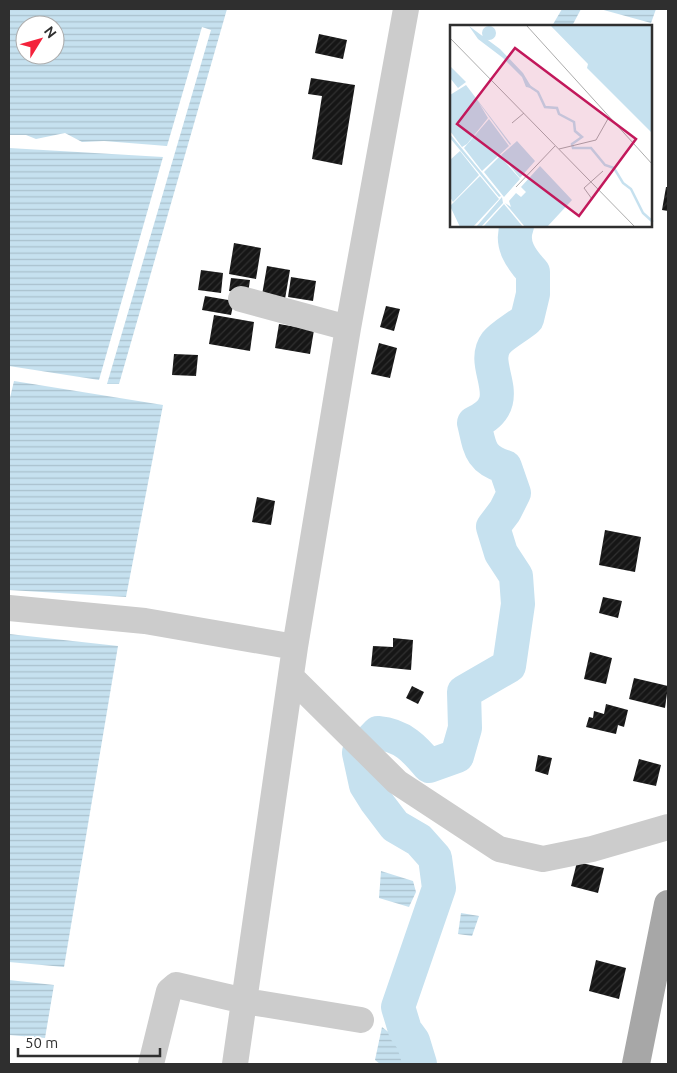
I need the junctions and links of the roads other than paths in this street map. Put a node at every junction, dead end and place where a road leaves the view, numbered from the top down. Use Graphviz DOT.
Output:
graph roads {
  1 [pos="406,9"];
  2 [pos="241,299"];
  3 [pos="348,328"];
  4 [pos="9,608"];
  5 [pos="295,647"];
  6 [pos="291,677"];
  7 [pos="668,827"];
  8 [pos="668,904"];
  9 [pos="245,1001"];
  10 [pos="361,1020"];
  11 [pos="151,1064"];
  12 [pos="235,1064"];
  13 [pos="636,1064"];
  1 -- 3 [label="street"];
  2 -- 3 [label="street"];
  3 -- 5 [label="street"];
  4 -- 5 [label="street"];
  5 -- 6 [label="street"];
  6 -- 7 [label="street"];
  6 -- 9 [label="street"];
  8 -- 13 [label="main road"];
  9 -- 10 [label="street"];
  9 -- 11 [label="street"];
  9 -- 12 [label="street"];
}
